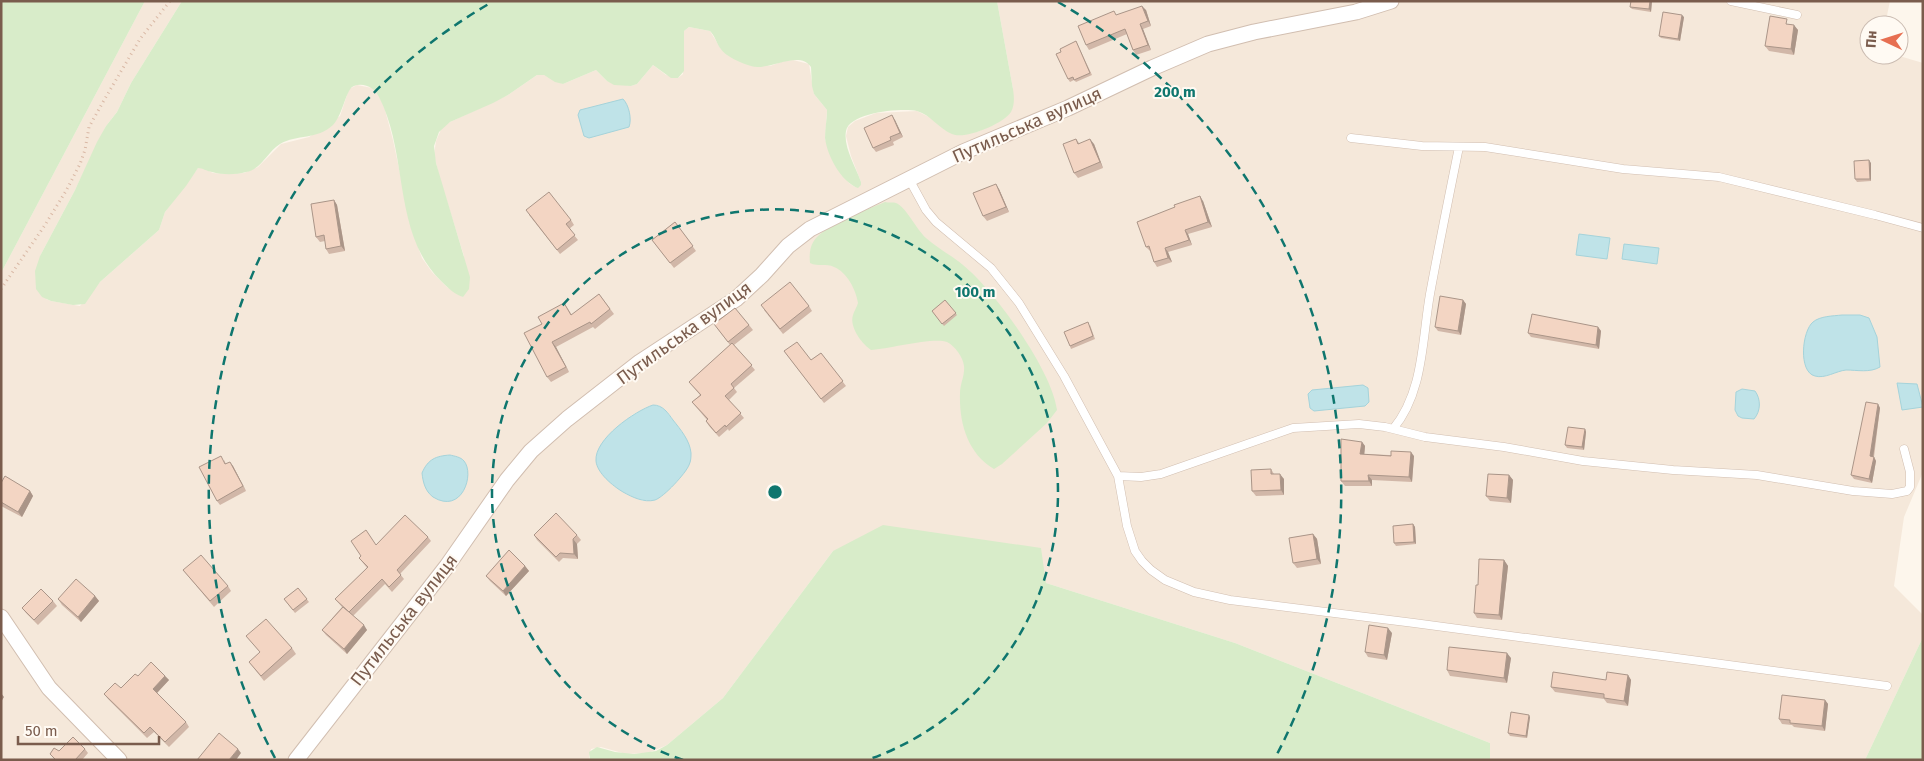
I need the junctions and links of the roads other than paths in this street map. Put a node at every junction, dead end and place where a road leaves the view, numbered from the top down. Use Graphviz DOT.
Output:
graph roads {
  1 [pos="1391,1"];
  2 [pos="1731,1"];
  3 [pos="1797,15"];
  4 [pos="1351,138"];
  5 [pos="1459,147"];
  6 [pos="909,180"];
  7 [pos="1923,228"];
  8 [pos="1393,429"];
  9 [pos="1904,449"];
  10 [pos="1118,476"];
  11 [pos="1,618"];
  12 [pos="1887,686"];
  13 [pos="119,760"];
  14 [pos="296,760"];
  1 -- 6 [label="street, Путильська вулиця"];
  2 -- 3 [label="lane"];
  4 -- 5 [label="lane"];
  5 -- 7 [label="lane"];
  5 -- 8 [label="lane"];
  6 -- 10 [label="lane"];
  6 -- 14 [label="street, Путильська вулиця"];
  8 -- 9 [label="lane"];
  8 -- 10 [label="lane"];
  10 -- 12 [label="lane"];
  11 -- 13 [label="street"];
}
